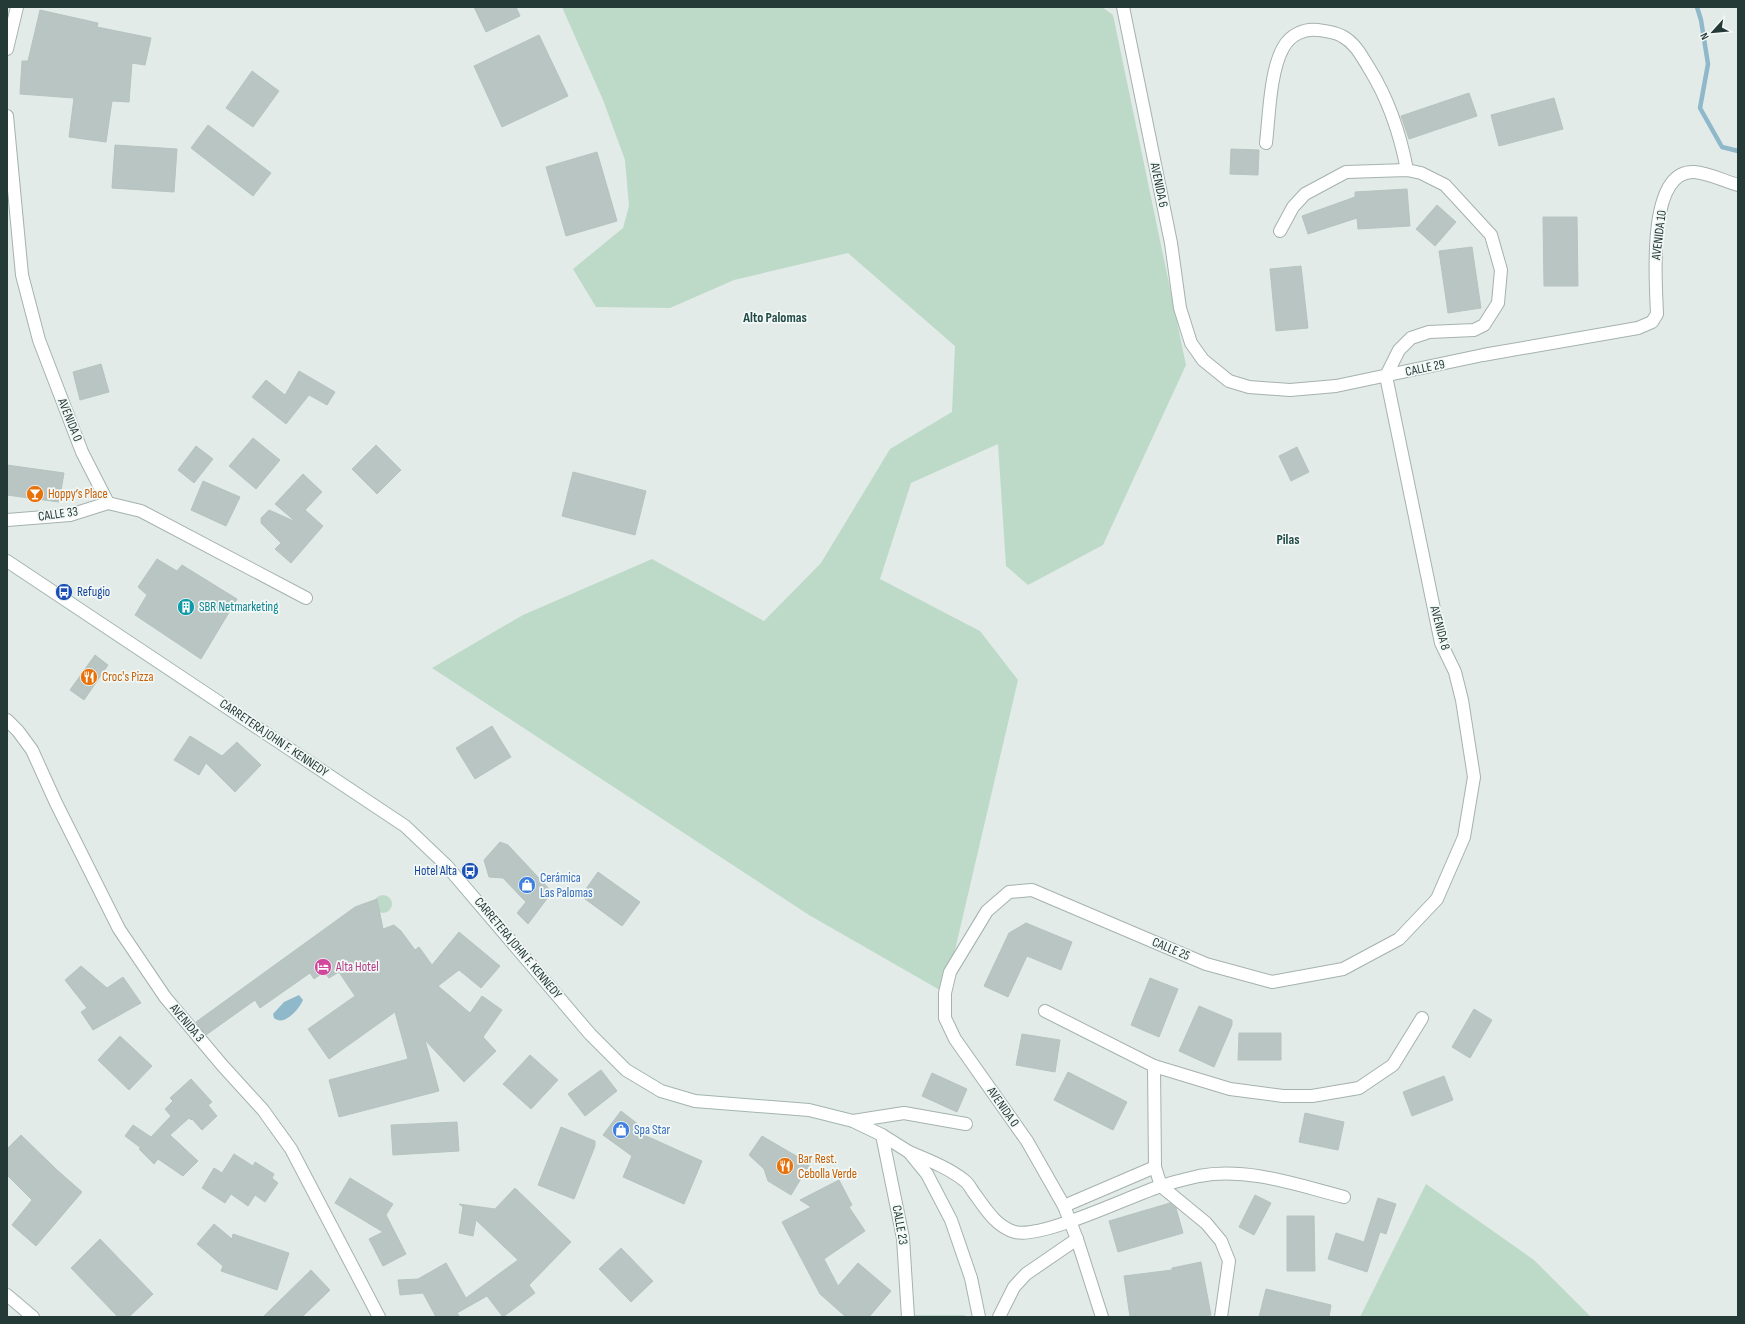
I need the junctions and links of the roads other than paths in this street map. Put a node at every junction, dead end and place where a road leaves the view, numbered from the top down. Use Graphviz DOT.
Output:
graph roads {
  1 [pos="17,7"];
  2 [pos="1123,7"];
  3 [pos="7,49"];
  4 [pos="7,116"];
  5 [pos="1266,144"];
  6 [pos="1407,170"];
  7 [pos="1738,185"];
  8 [pos="1280,231"];
  9 [pos="1652,322"];
  10 [pos="1203,360"];
  11 [pos="1386,376"];
  12 [pos="108,503"];
  13 [pos="7,520"];
  14 [pos="7,561"];
  15 [pos="306,598"];
  16 [pos="7,720"];
  17 [pos="1437,899"];
  18 [pos="945,993"];
  19 [pos="1045,1011"];
  20 [pos="1422,1018"];
  21 [pos="1154,1066"];
  22 [pos="853,1121"];
  23 [pos="966,1124"];
  24 [pos="882,1135"];
  25 [pos="909,1152"];
  26 [pos="1155,1167"];
  27 [pos="1161,1186"];
  28 [pos="1344,1197"];
  29 [pos="1064,1206"];
  30 [pos="1070,1221"];
  31 [pos="1077,1239"];
  32 [pos="7,1294"];
  33 [pos="33,1317"];
  34 [pos="379,1317"];
  35 [pos="908,1317"];
  36 [pos="979,1317"];
  37 [pos="1000,1317"];
  38 [pos="1102,1317"];
  39 [pos="1221,1317"];
  1 -- 3 [label="street"];
  2 -- 10 [label="street, AVENIDA 6"];
  4 -- 12 [label="street, AVENIDA 0"];
  5 -- 6 [label="street"];
  6 -- 8 [label="street"];
  6 -- 11 [label="street"];
  7 -- 9 [label="street, AVENIDA 10"];
  9 -- 11 [label="street, CALLE 29"];
  10 -- 11 [label="street, CALLE 29"];
  11 -- 17 [label="street, AVENIDA 8"];
  12 -- 13 [label="street, CALLE 33"];
  12 -- 15 [label="street"];
  14 -- 22 [label="street, CARRETERA JOHN F. KENNEDY"];
  16 -- 34 [label="street, AVENIDA 3"];
  17 -- 18 [label="street, CALLE 25"];
  18 -- 29 [label="street, AVENIDA 0"];
  19 -- 21 [label="street"];
  20 -- 21 [label="street"];
  21 -- 26 [label="street"];
  22 -- 23 [label="street"];
  22 -- 24 [label="street, CARRETERA JOHN F. KENNEDY"];
  24 -- 25 [label="street, CARRETERA JOHN F. KENNEDY"];
  24 -- 35 [label="street, CALLE 23"];
  25 -- 30 [label="street"];
  25 -- 36 [label="street, CARRETERA JOHN F. KENNEDY"];
  26 -- 27 [label="street"];
  26 -- 29 [label="street"];
  27 -- 28 [label="street"];
  27 -- 30 [label="street"];
  27 -- 39 [label="street"];
  29 -- 30 [label="street, AVENIDA 0"];
  30 -- 31 [label="street, AVENIDA 0"];
  31 -- 37 [label="street"];
  31 -- 38 [label="street, AVENIDA 0"];
  32 -- 33 [label="street"];
}
